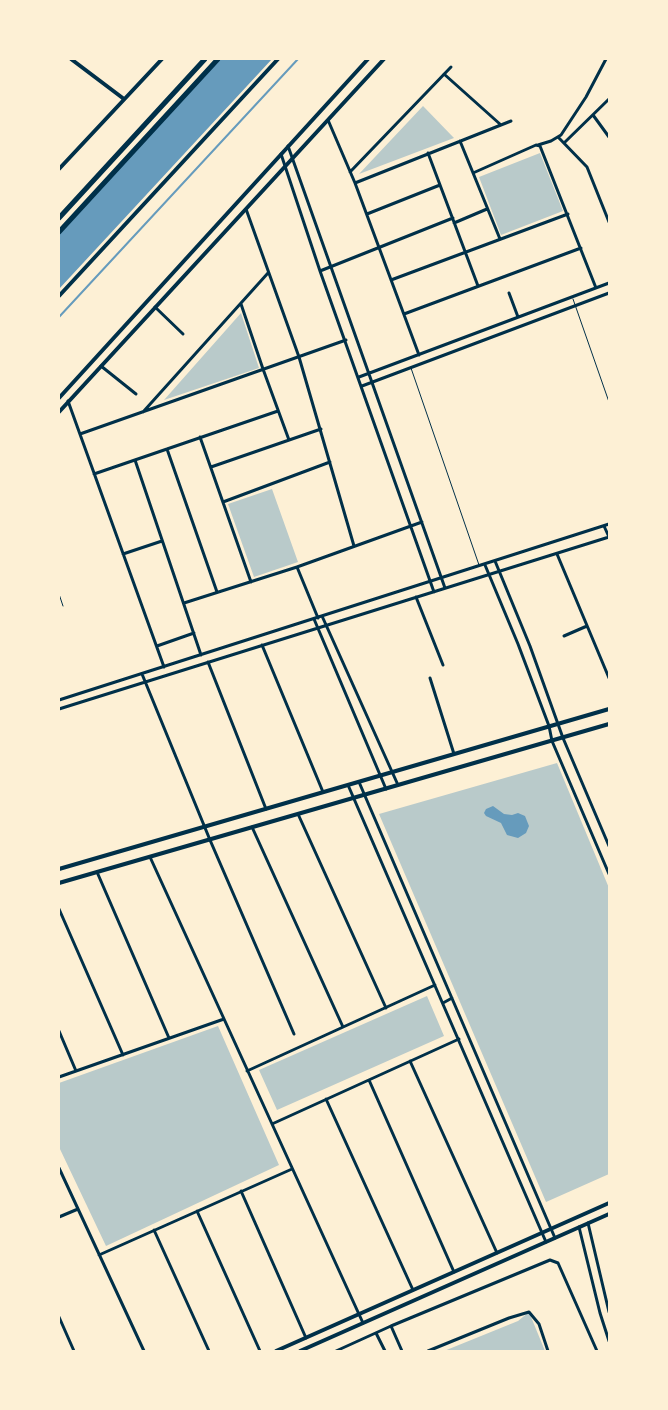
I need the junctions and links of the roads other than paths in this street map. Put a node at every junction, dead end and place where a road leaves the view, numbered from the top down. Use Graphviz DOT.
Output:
graph roads {
  1 [pos="71,59"];
  2 [pos="162,59"];
  3 [pos="205,59"];
  4 [pos="218,59"];
  5 [pos="278,59"];
  6 [pos="368,59"];
  7 [pos="384,59"];
  8 [pos="606,59"];
  9 [pos="451,67"];
  10 [pos="444,74"];
  11 [pos="124,99"];
  12 [pos="609,99"];
  13 [pos="593,115"];
  14 [pos="328,119"];
  15 [pos="511,121"];
  16 [pos="501,125"];
  17 [pos="558,137"];
  18 [pos="609,137"];
  19 [pos="460,141"];
  20 [pos="564,143"];
  21 [pos="538,145"];
  22 [pos="288,146"];
  23 [pos="428,153"];
  24 [pos="281,154"];
  25 [pos="292,158"];
  26 [pos="285,166"];
  27 [pos="59,169"];
  28 [pos="350,172"];
  29 [pos="473,172"];
  30 [pos="355,182"];
  31 [pos="440,186"];
  32 [pos="609,205"];
  33 [pos="604,207"];
  34 [pos="488,208"];
  35 [pos="245,209"];
  36 [pos="367,214"];
  37 [pos="568,214"];
  38 [pos="59,218"];
  39 [pos="453,218"];
  40 [pos="609,222"];
  41 [pos="454,223"];
  42 [pos="59,232"];
  43 [pos="500,239"];
  44 [pos="379,247"];
  45 [pos="581,248"];
  46 [pos="465,252"];
  47 [pos="331,267"];
  48 [pos="320,270"];
  49 [pos="268,273"];
  50 [pos="391,280"];
  51 [pos="609,283"];
  52 [pos="478,286"];
  53 [pos="596,288"];
  54 [pos="509,293"];
  55 [pos="609,293"];
  56 [pos="59,296"];
  57 [pos="572,297"];
  58 [pos="241,304"];
  59 [pos="575,306"];
  60 [pos="155,307"];
  61 [pos="404,314"];
  62 [pos="518,317"];
  63 [pos="183,334"];
  64 [pos="346,340"];
  65 [pos="419,354"];
  66 [pos="299,357"];
  67 [pos="101,366"];
  68 [pos="411,368"];
  69 [pos="263,369"];
  70 [pos="369,373"];
  71 [pos="359,377"];
  72 [pos="372,382"];
  73 [pos="362,386"];
  74 [pos="136,394"];
  75 [pos="59,398"];
  76 [pos="68,401"];
  77 [pos="609,402"];
  78 [pos="278,410"];
  79 [pos="59,412"];
  80 [pos="143,412"];
  81 [pos="321,428"];
  82 [pos="80,434"];
  83 [pos="200,437"];
  84 [pos="289,440"];
  85 [pos="167,449"];
  86 [pos="134,460"];
  87 [pos="330,462"];
  88 [pos="211,467"];
  89 [pos="94,474"];
  90 [pos="223,502"];
  91 [pos="422,522"];
  92 [pos="609,524"];
  93 [pos="411,526"];
  94 [pos="604,526"];
  95 [pos="609,537"];
  96 [pos="162,541"];
  97 [pos="354,546"];
  98 [pos="123,554"];
  99 [pos="557,554"];
  100 [pos="496,561"];
  101 [pos="485,565"];
  102 [pos="480,566"];
  103 [pos="297,567"];
  104 [pos="500,571"];
  105 [pos="489,575"];
  106 [pos="442,578"];
  107 [pos="251,582"];
  108 [pos="430,582"];
  109 [pos="445,588"];
  110 [pos="217,592"];
  111 [pos="434,592"];
  112 [pos="59,594"];
  113 [pos="416,597"];
  114 [pos="184,603"];
  115 [pos="63,606"];
  116 [pos="318,618"];
  117 [pos="326,626"];
  118 [pos="587,626"];
  119 [pos="318,628"];
  120 [pos="194,633"];
  121 [pos="564,636"];
  122 [pos="262,645"];
  123 [pos="157,646"];
  124 [pos="201,655"];
  125 [pos="208,662"];
  126 [pos="443,666"];
  127 [pos="164,667"];
  128 [pos="142,674"];
  129 [pos="430,678"];
  130 [pos="609,678"];
  131 [pos="145,682"];
  132 [pos="59,700"];
  133 [pos="59,709"];
  134 [pos="609,709"];
  135 [pos="558,724"];
  136 [pos="609,724"];
  137 [pos="549,726"];
  138 [pos="563,738"];
  139 [pos="552,741"];
  140 [pos="454,754"];
  141 [pos="392,772"];
  142 [pos="381,775"];
  143 [pos="359,782"];
  144 [pos="348,785"];
  145 [pos="398,786"];
  146 [pos="386,789"];
  147 [pos="322,792"];
  148 [pos="364,795"];
  149 [pos="354,798"];
  150 [pos="266,809"];
  151 [pos="298,814"];
  152 [pos="204,827"];
  153 [pos="252,827"];
  154 [pos="210,840"];
  155 [pos="609,846"];
  156 [pos="150,857"];
  157 [pos="59,869"];
  158 [pos="97,872"];
  159 [pos="609,874"];
  160 [pos="59,883"];
  161 [pos="59,909"];
  162 [pos="435,985"];
  163 [pos="452,998"];
  164 [pos="443,1003"];
  165 [pos="386,1008"];
  166 [pos="224,1019"];
  167 [pos="343,1027"];
  168 [pos="59,1031"];
  169 [pos="294,1034"];
  170 [pos="169,1038"];
  171 [pos="459,1039"];
  172 [pos="123,1054"];
  173 [pos="410,1061"];
  174 [pos="76,1071"];
  175 [pos="248,1071"];
  176 [pos="59,1077"];
  177 [pos="369,1080"];
  178 [pos="326,1100"];
  179 [pos="272,1124"];
  180 [pos="59,1168"];
  181 [pos="292,1168"];
  182 [pos="241,1191"];
  183 [pos="609,1203"];
  184 [pos="78,1208"];
  185 [pos="197,1211"];
  186 [pos="609,1214"];
  187 [pos="59,1216"];
  188 [pos="588,1223"];
  189 [pos="580,1227"];
  190 [pos="551,1229"];
  191 [pos="154,1230"];
  192 [pos="542,1233"];
  193 [pos="555,1238"];
  194 [pos="546,1242"];
  195 [pos="497,1253"];
  196 [pos="99,1255"];
  197 [pos="454,1272"];
  198 [pos="413,1290"];
  199 [pos="609,1312"];
  200 [pos="359,1314"];
  201 [pos="59,1317"];
  202 [pos="363,1323"];
  203 [pos="391,1326"];
  204 [pos="376,1333"];
  205 [pos="306,1338"];
  206 [pos="609,1341"];
  207 [pos="74,1351"];
  208 [pos="144,1351"];
  209 [pos="209,1351"];
  210 [pos="260,1351"];
  211 [pos="276,1351"];
  212 [pos="300,1351"];
  213 [pos="336,1351"];
  214 [pos="385,1351"];
  215 [pos="402,1351"];
  216 [pos="430,1351"];
  217 [pos="548,1351"];
  218 [pos="597,1351"];
  1 -- 11 [label="street"];
  2 -- 11 [label="street"];
  3 -- 38 [label="highway"];
  4 -- 42 [label="highway"];
  5 -- 56 [label="street"];
  6 -- 22 [label="street"];
  7 -- 14 [label="street"];
  8 -- 17 [label="street"];
  9 -- 10 [label="street"];
  10 -- 16 [label="street"];
  10 -- 28 [label="street"];
  11 -- 27 [label="street"];
  12 -- 13 [label="street"];
  13 -- 18 [label="street"];
  13 -- 20 [label="street"];
  14 -- 25 [label="street"];
  14 -- 28 [label="street"];
  15 -- 16 [label="street"];
  16 -- 19 [label="street"];
  17 -- 20 [label="street"];
  17 -- 21 [label="street"];
  19 -- 23 [label="street"];
  19 -- 29 [label="street"];
  20 -- 33 [label="street"];
  21 -- 29 [label="street"];
  21 -- 37 [label="street"];
  22 -- 24 [label="street"];
  22 -- 25 [label="street"];
  23 -- 30 [label="street"];
  23 -- 31 [label="street"];
  24 -- 26 [label="street"];
  24 -- 75 [label="street"];
  25 -- 26 [label="street"];
  25 -- 47 [label="street"];
  26 -- 35 [label="street"];
  26 -- 48 [label="street"];
  28 -- 30 [label="street"];
  29 -- 34 [label="street"];
  30 -- 36 [label="street"];
  31 -- 36 [label="street"];
  31 -- 39 [label="street"];
  32 -- 33 [label="street"];
  33 -- 40 [label="street"];
  34 -- 41 [label="street"];
  34 -- 43 [label="street"];
  35 -- 49 [label="street"];
  35 -- 60 [label="street"];
  36 -- 44 [label="street"];
  37 -- 43 [label="street"];
  37 -- 45 [label="street"];
  39 -- 41 [label="street"];
  39 -- 44 [label="street"];
  41 -- 46 [label="street"];
  43 -- 46 [label="street"];
  44 -- 47 [label="street"];
  44 -- 50 [label="street"];
  45 -- 52 [label="street"];
  45 -- 53 [label="street"];
  46 -- 50 [label="street"];
  46 -- 52 [label="street"];
  47 -- 48 [label="street"];
  47 -- 70 [label="street"];
  48 -- 64 [label="street"];
  49 -- 58 [label="street"];
  49 -- 66 [label="street"];
  50 -- 61 [label="street"];
  51 -- 53 [label="street"];
  52 -- 61 [label="street"];
  53 -- 57 [label="street"];
  54 -- 62 [label="street"];
  55 -- 59 [label="street"];
  57 -- 59 [label="lane"];
  57 -- 62 [label="street"];
  58 -- 69 [label="street"];
  58 -- 80 [label="street"];
  59 -- 68 [label="street"];
  59 -- 77 [label="lane"];
  60 -- 63 [label="street"];
  60 -- 67 [label="street"];
  61 -- 65 [label="street"];
  62 -- 65 [label="street"];
  64 -- 66 [label="street"];
  64 -- 71 [label="street"];
  65 -- 70 [label="street"];
  66 -- 69 [label="street"];
  66 -- 81 [label="street"];
  67 -- 74 [label="street"];
  67 -- 76 [label="street"];
  68 -- 72 [label="street"];
  68 -- 102 [label="lane"];
  69 -- 78 [label="street"];
  69 -- 80 [label="street"];
  70 -- 71 [label="street"];
  70 -- 72 [label="street"];
  71 -- 73 [label="street"];
  72 -- 73 [label="street"];
  72 -- 91 [label="street"];
  73 -- 93 [label="street"];
  76 -- 79 [label="street"];
  76 -- 82 [label="street"];
  78 -- 83 [label="street"];
  78 -- 84 [label="street"];
  80 -- 82 [label="street"];
  81 -- 84 [label="street"];
  81 -- 87 [label="street"];
  82 -- 89 [label="street"];
  83 -- 85 [label="street"];
  83 -- 88 [label="street"];
  84 -- 88 [label="street"];
  85 -- 86 [label="street"];
  85 -- 110 [label="street"];
  86 -- 89 [label="street"];
  86 -- 96 [label="street"];
  87 -- 90 [label="street"];
  87 -- 97 [label="street"];
  88 -- 90 [label="street"];
  89 -- 98 [label="street"];
  90 -- 107 [label="street"];
  91 -- 93 [label="street"];
  91 -- 106 [label="street"];
  92 -- 94 [label="street"];
  93 -- 97 [label="street"];
  93 -- 108 [label="street"];
  94 -- 95 [label="street"];
  94 -- 100 [label="street"];
  95 -- 99 [label="street"];
  96 -- 98 [label="street"];
  96 -- 114 [label="street"];
  97 -- 103 [label="street"];
  98 -- 123 [label="street"];
  99 -- 104 [label="street"];
  99 -- 118 [label="street"];
  100 -- 101 [label="street"];
  100 -- 104 [label="street"];
  101 -- 102 [label="street"];
  101 -- 105 [label="street"];
  102 -- 106 [label="street"];
  103 -- 107 [label="street"];
  103 -- 116 [label="street"];
  104 -- 105 [label="street"];
  104 -- 135 [label="street"];
  105 -- 109 [label="street"];
  105 -- 137 [label="street"];
  106 -- 108 [label="street"];
  106 -- 109 [label="street"];
  107 -- 110 [label="street"];
  108 -- 111 [label="street"];
  108 -- 116 [label="street"];
  109 -- 111 [label="street"];
  110 -- 114 [label="street"];
  111 -- 113 [label="street"];
  112 -- 115 [label="lane"];
  113 -- 117 [label="street"];
  113 -- 126 [label="street"];
  114 -- 120 [label="street"];
  116 -- 117 [label="street"];
  116 -- 119 [label="street"];
  116 -- 124 [label="street"];
  117 -- 119 [label="street"];
  117 -- 141 [label="street"];
  118 -- 121 [label="street"];
  118 -- 130 [label="street"];
  119 -- 122 [label="street"];
  119 -- 142 [label="street"];
  120 -- 123 [label="street"];
  120 -- 124 [label="street"];
  122 -- 125 [label="street"];
  122 -- 147 [label="street"];
  123 -- 127 [label="street"];
  124 -- 127 [label="street"];
  125 -- 131 [label="street"];
  125 -- 150 [label="street"];
  127 -- 128 [label="street"];
  128 -- 131 [label="street"];
  128 -- 132 [label="street"];
  129 -- 140 [label="street"];
  131 -- 133 [label="street"];
  131 -- 152 [label="street"];
  134 -- 135 [label="street"];
  135 -- 137 [label="street"];
  135 -- 138 [label="street"];
  136 -- 138 [label="street"];
  137 -- 139 [label="street"];
  137 -- 140 [label="street"];
  138 -- 139 [label="street"];
  138 -- 155 [label="street"];
  139 -- 145 [label="street"];
  139 -- 159 [label="street"];
  140 -- 141 [label="street"];
  141 -- 142 [label="street"];
  141 -- 145 [label="street"];
  142 -- 143 [label="street"];
  142 -- 146 [label="street"];
  143 -- 144 [label="street"];
  143 -- 148 [label="street"];
  144 -- 147 [label="street"];
  144 -- 149 [label="street"];
  145 -- 146 [label="street"];
  146 -- 148 [label="street"];
  147 -- 150 [label="street"];
  148 -- 149 [label="street"];
  148 -- 163 [label="street"];
  149 -- 151 [label="street"];
  149 -- 162 [label="street"];
  150 -- 152 [label="street"];
  151 -- 153 [label="street"];
  151 -- 165 [label="street"];
  152 -- 154 [label="street"];
  152 -- 157 [label="street"];
  153 -- 154 [label="street"];
  153 -- 167 [label="street"];
  154 -- 156 [label="street"];
  154 -- 169 [label="street"];
  156 -- 158 [label="street"];
  156 -- 166 [label="street"];
  158 -- 160 [label="street"];
  158 -- 170 [label="street"];
  161 -- 172 [label="street"];
  162 -- 164 [label="street"];
  162 -- 165 [label="street"];
  163 -- 164 [label="street"];
  163 -- 190 [label="street"];
  164 -- 171 [label="street"];
  165 -- 167 [label="street"];
  166 -- 170 [label="street"];
  166 -- 175 [label="street"];
  167 -- 175 [label="street"];
  168 -- 174 [label="street"];
  170 -- 172 [label="street"];
  171 -- 173 [label="street"];
  171 -- 192 [label="street"];
  172 -- 174 [label="street"];
  173 -- 177 [label="street"];
  173 -- 195 [label="street"];
  174 -- 176 [label="street"];
  175 -- 179 [label="street"];
  177 -- 178 [label="street"];
  177 -- 197 [label="street"];
  178 -- 179 [label="street"];
  178 -- 198 [label="street"];
  179 -- 181 [label="street"];
  180 -- 184 [label="street"];
  181 -- 182 [label="street"];
  181 -- 200 [label="street"];
  182 -- 185 [label="street"];
  182 -- 205 [label="street"];
  183 -- 190 [label="street"];
  184 -- 187 [label="street"];
  184 -- 196 [label="street"];
  185 -- 191 [label="street"];
  185 -- 210 [label="street"];
  186 -- 188 [label="street"];
  188 -- 189 [label="street"];
  188 -- 199 [label="street"];
  189 -- 193 [label="street"];
  189 -- 206 [label="street"];
  190 -- 192 [label="street"];
  190 -- 193 [label="street"];
  191 -- 196 [label="street"];
  191 -- 209 [label="street"];
  192 -- 194 [label="street"];
  192 -- 195 [label="street"];
  193 -- 194 [label="street"];
  194 -- 202 [label="street"];
  195 -- 197 [label="street"];
  196 -- 208 [label="street"];
  197 -- 198 [label="street"];
  198 -- 200 [label="street"];
  200 -- 202 [label="street"];
  200 -- 205 [label="street"];
  201 -- 207 [label="street"];
  202 -- 212 [label="street"];
  203 -- 204 [label="street"];
  203 -- 215 [label="street"];
  203 -- 218 [label="street"];
  204 -- 213 [label="street"];
  204 -- 214 [label="street"];
  205 -- 211 [label="street"];
  216 -- 217 [label="street"];
}
